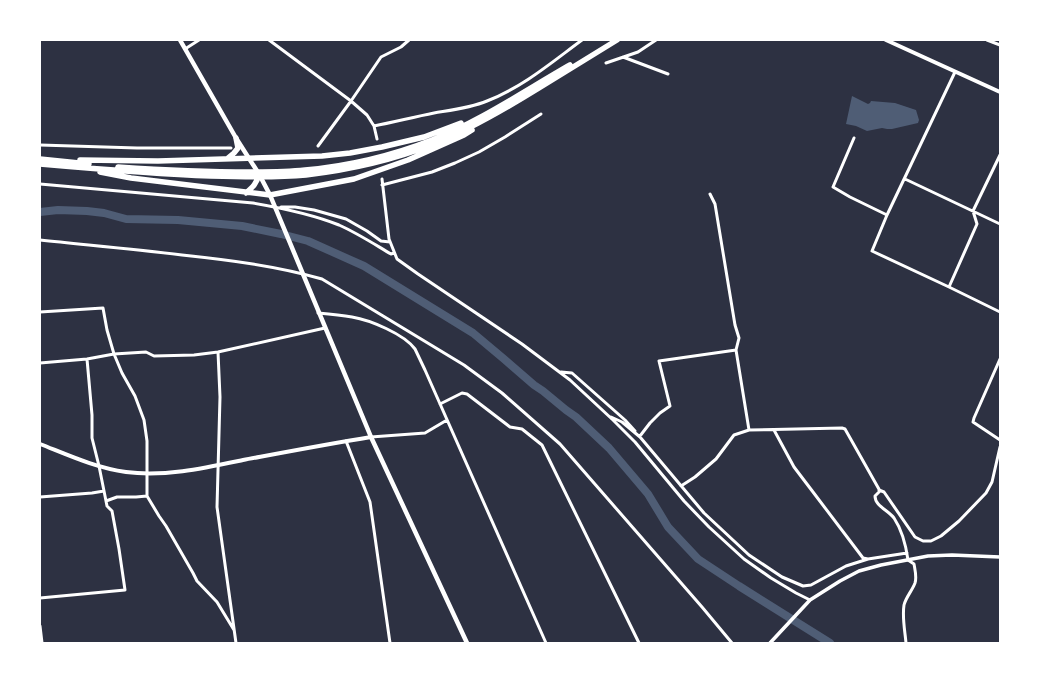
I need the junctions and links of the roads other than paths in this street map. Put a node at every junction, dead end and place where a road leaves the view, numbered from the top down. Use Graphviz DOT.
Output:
graph roads {
  1 [pos="180,40"];
  2 [pos="199,40"];
  3 [pos="269,40"];
  4 [pos="409,40"];
  5 [pos="582,40"];
  6 [pos="611,40"];
  7 [pos="617,40"];
  8 [pos="656,40"];
  9 [pos="886,40"];
  10 [pos="987,40"];
  11 [pos="1000,45"];
  12 [pos="185,49"];
  13 [pos="623,57"];
  14 [pos="606,63"];
  15 [pos="955,72"];
  16 [pos="668,74"];
  17 [pos="1000,92"];
  18 [pos="351,101"];
  19 [pos="541,114"];
  20 [pos="490,115"];
  21 [pos="374,126"];
  22 [pos="236,138"];
  23 [pos="854,138"];
  24 [pos="377,139"];
  25 [pos="40,146"];
  26 [pos="318,146"];
  27 [pos="231,148"];
  28 [pos="1000,155"];
  29 [pos="228,158"];
  30 [pos="250,158"];
  31 [pos="40,159"];
  32 [pos="40,164"];
  33 [pos="64,166"];
  34 [pos="259,174"];
  35 [pos="247,175"];
  36 [pos="382,179"];
  37 [pos="905,179"];
  38 [pos="40,184"];
  39 [pos="382,185"];
  40 [pos="246,193"];
  41 [pos="710,194"];
  42 [pos="270,196"];
  43 [pos="275,207"];
  44 [pos="973,211"];
  45 [pos="887,215"];
  46 [pos="1000,224"];
  47 [pos="40,240"];
  48 [pos="390,242"];
  49 [pos="394,253"];
  50 [pos="300,271"];
  51 [pos="949,287"];
  52 [pos="40,312"];
  53 [pos="1000,312"];
  54 [pos="318,313"];
  55 [pos="325,328"];
  56 [pos="736,350"];
  57 [pos="218,352"];
  58 [pos="114,354"];
  59 [pos="1000,358"];
  60 [pos="87,359"];
  61 [pos="40,363"];
  62 [pos="560,372"];
  63 [pos="440,404"];
  64 [pos="610,416"];
  65 [pos="447,420"];
  66 [pos="749,430"];
  67 [pos="774,430"];
  68 [pos="371,437"];
  69 [pos="640,437"];
  70 [pos="1000,440"];
  71 [pos="346,441"];
  72 [pos="40,444"];
  73 [pos="1000,447"];
  74 [pos="218,465"];
  75 [pos="99,466"];
  76 [pos="147,473"];
  77 [pos="681,486"];
  78 [pos="879,490"];
  79 [pos="104,491"];
  80 [pos="147,496"];
  81 [pos="40,497"];
  82 [pos="106,501"];
  83 [pos="907,553"];
  84 [pos="1000,557"];
  85 [pos="868,559"];
  86 [pos="908,560"];
  87 [pos="40,598"];
  88 [pos="810,600"];
  89 [pos="40,626"];
  90 [pos="234,630"];
  91 [pos="42,643"];
  92 [pos="236,643"];
  93 [pos="390,643"];
  94 [pos="467,643"];
  95 [pos="546,643"];
  96 [pos="639,643"];
  97 [pos="732,643"];
  98 [pos="770,643"];
  99 [pos="906,643"];
  1 -- 12 [label="main road"];
  2 -- 12 [label="street"];
  3 -- 18 [label="street"];
  4 -- 18 [label="street"];
  5 -- 21 [label="street"];
  6 -- 20 [label="highway"];
  7 -- 20 [label="highway"];
  8 -- 13 [label="street"];
  9 -- 15 [label="main road"];
  10 -- 11 [label="street"];
  12 -- 22 [label="main road"];
  13 -- 14 [label="street"];
  13 -- 16 [label="street"];
  15 -- 17 [label="main road"];
  15 -- 37 [label="street"];
  18 -- 21 [label="street"];
  18 -- 26 [label="street"];
  19 -- 39 [label="street"];
  20 -- 30 [label="highway"];
  20 -- 35 [label="highway"];
  20 -- 42 [label="highway"];
  21 -- 24 [label="street"];
  22 -- 29 [label="highway"];
  22 -- 30 [label="main road"];
  23 -- 45 [label="street"];
  25 -- 27 [label="street"];
  28 -- 44 [label="street"];
  29 -- 30 [label="highway"];
  29 -- 31 [label="highway"];
  30 -- 34 [label="main road"];
  31 -- 35 [label="highway"];
  32 -- 33 [label="highway"];
  33 -- 35 [label="highway"];
  33 -- 40 [label="highway"];
  34 -- 40 [label="highway"];
  34 -- 42 [label="main road"];
  36 -- 39 [label="street"];
  37 -- 44 [label="street"];
  37 -- 45 [label="street"];
  38 -- 43 [label="street"];
  39 -- 48 [label="street"];
  40 -- 42 [label="highway"];
  41 -- 56 [label="street"];
  42 -- 43 [label="main road"];
  43 -- 48 [label="street"];
  43 -- 49 [label="street"];
  43 -- 50 [label="main road"];
  44 -- 46 [label="street"];
  44 -- 51 [label="street"];
  45 -- 51 [label="street"];
  47 -- 50 [label="street"];
  48 -- 49 [label="street"];
  49 -- 62 [label="street"];
  50 -- 54 [label="main road"];
  50 -- 97 [label="street"];
  51 -- 53 [label="street"];
  52 -- 58 [label="street"];
  54 -- 55 [label="main road"];
  54 -- 63 [label="street"];
  55 -- 57 [label="street"];
  55 -- 68 [label="main road"];
  56 -- 66 [label="street"];
  56 -- 69 [label="street"];
  57 -- 58 [label="street"];
  57 -- 74 [label="street"];
  58 -- 60 [label="street"];
  58 -- 76 [label="street"];
  59 -- 70 [label="street"];
  60 -- 61 [label="street"];
  60 -- 75 [label="street"];
  62 -- 64 [label="street"];
  62 -- 69 [label="street"];
  63 -- 65 [label="street"];
  63 -- 96 [label="street"];
  64 -- 69 [label="street"];
  64 -- 88 [label="street"];
  65 -- 68 [label="street"];
  65 -- 95 [label="street"];
  66 -- 67 [label="street"];
  66 -- 77 [label="street"];
  67 -- 78 [label="street"];
  67 -- 85 [label="street"];
  68 -- 71 [label="main road"];
  68 -- 94 [label="main road"];
  69 -- 77 [label="street"];
  71 -- 74 [label="main road"];
  71 -- 93 [label="street"];
  72 -- 75 [label="main road"];
  73 -- 78 [label="street"];
  74 -- 76 [label="main road"];
  74 -- 90 [label="street"];
  75 -- 76 [label="main road"];
  75 -- 79 [label="street"];
  76 -- 80 [label="street"];
  77 -- 85 [label="street"];
  78 -- 83 [label="street"];
  79 -- 81 [label="street"];
  79 -- 82 [label="street"];
  80 -- 82 [label="street"];
  80 -- 90 [label="street"];
  82 -- 87 [label="street"];
  83 -- 85 [label="street"];
  83 -- 86 [label="street"];
  84 -- 86 [label="street"];
  86 -- 88 [label="street"];
  86 -- 99 [label="street"];
  88 -- 98 [label="street"];
  89 -- 91 [label="street"];
  90 -- 92 [label="street"];
}
